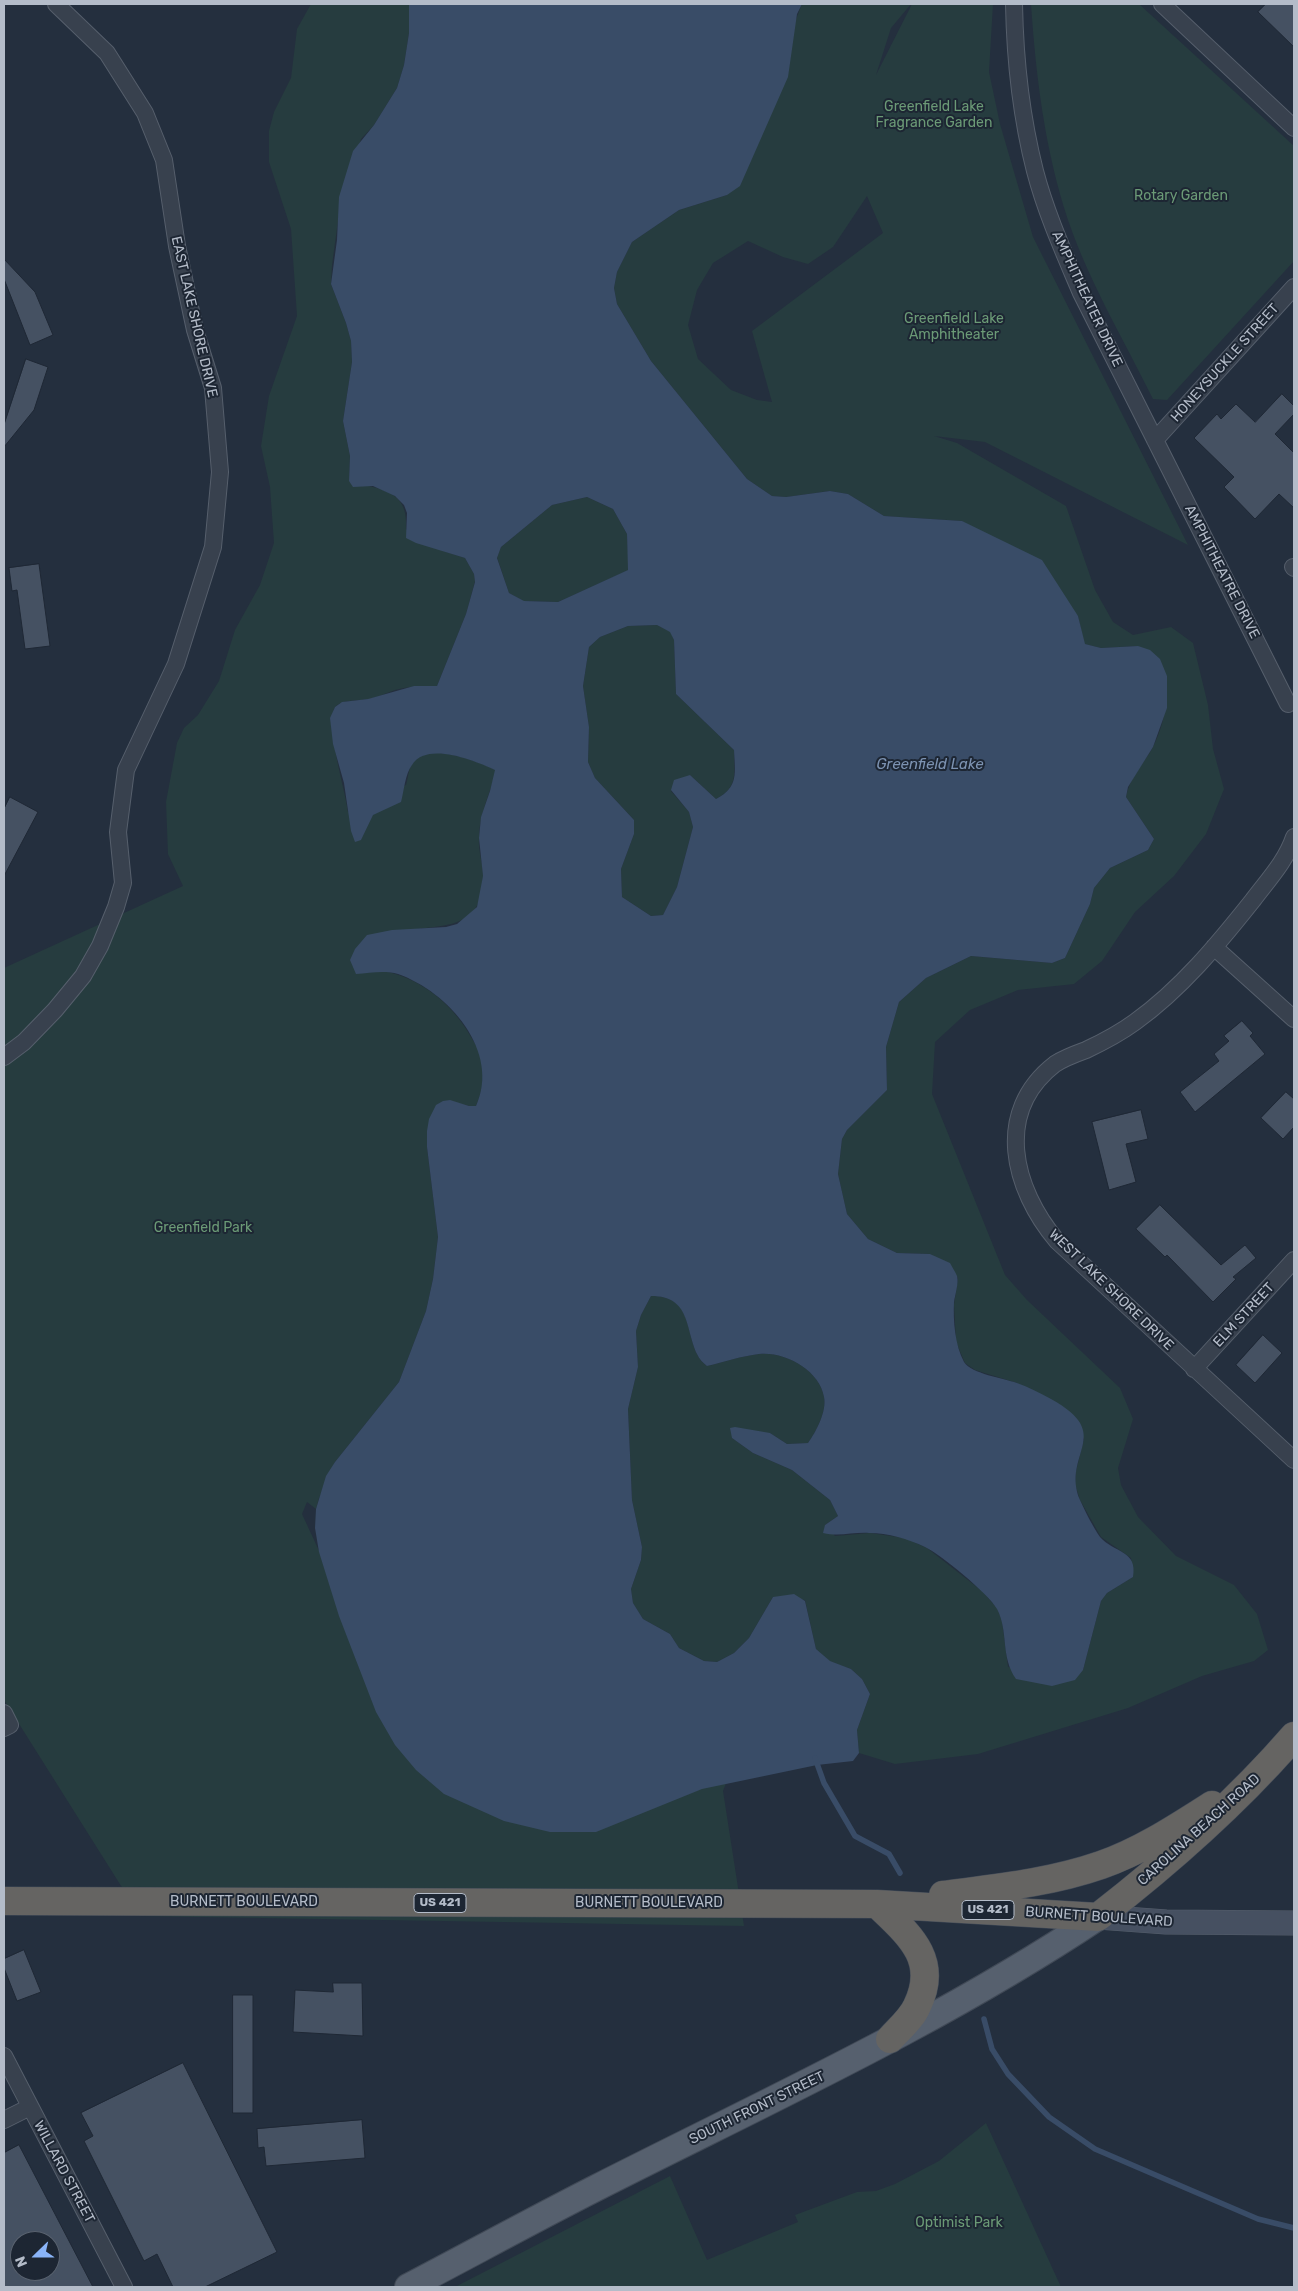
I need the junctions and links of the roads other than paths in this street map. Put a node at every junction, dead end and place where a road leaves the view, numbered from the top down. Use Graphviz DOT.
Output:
graph roads {
  1 [pos="56,4"];
  2 [pos="1014,4"];
  3 [pos="1162,4"];
  4 [pos="1294,128"];
  5 [pos="1294,287"];
  6 [pos="1155,440"];
  7 [pos="1288,704"];
  8 [pos="1294,837"];
  9 [pos="1214,947"];
  10 [pos="1294,1019"];
  11 [pos="4,1057"];
  12 [pos="1294,1260"];
  13 [pos="1194,1369"];
  14 [pos="1294,1460"];
  15 [pos="1294,1736"];
  16 [pos="1260,1776"];
  17 [pos="4,1902"];
  18 [pos="877,1904"];
  19 [pos="1098,1918"];
  20 [pos="1294,1924"];
  21 [pos="890,2039"];
  22 [pos="4,2056"];
  23 [pos="30,2106"];
  24 [pos="4,2120"];
  25 [pos="124,2287"];
  26 [pos="408,2287"];
  1 -- 11 [label="street, EAST LAKE SHORE DRIVE"];
  2 -- 6 [label="street, AMPHITHEATER DRIVE"];
  3 -- 4 [label="street"];
  5 -- 6 [label="street, HONEYSUCKLE STREET"];
  6 -- 7 [label="street, AMPHITHEATRE DRIVE"];
  8 -- 9 [label="street, WEST LAKE SHORE DRIVE"];
  9 -- 10 [label="street"];
  9 -- 13 [label="street, WEST LAKE SHORE DRIVE"];
  12 -- 13 [label="street, ELM STREET"];
  13 -- 14 [label="street, WEST LAKE SHORE DRIVE"];
  15 -- 16 [label="highway, CAROLINA BEACH ROAD"];
  16 -- 18 [label="highway"];
  16 -- 19 [label="highway, CAROLINA BEACH ROAD"];
  17 -- 18 [label="highway, BURNETT BOULEVARD / US 421"];
  18 -- 19 [label="highway, BURNETT BOULEVARD / US 421"];
  18 -- 21 [label="highway"];
  19 -- 20 [label="main road, BURNETT BOULEVARD"];
  19 -- 21 [label="main road, SOUTH FRONT STREET"];
  21 -- 26 [label="main road, SOUTH FRONT STREET"];
  22 -- 23 [label="street, WILLARD STREET"];
  23 -- 24 [label="street"];
  23 -- 25 [label="street, WILLARD STREET"];
}
